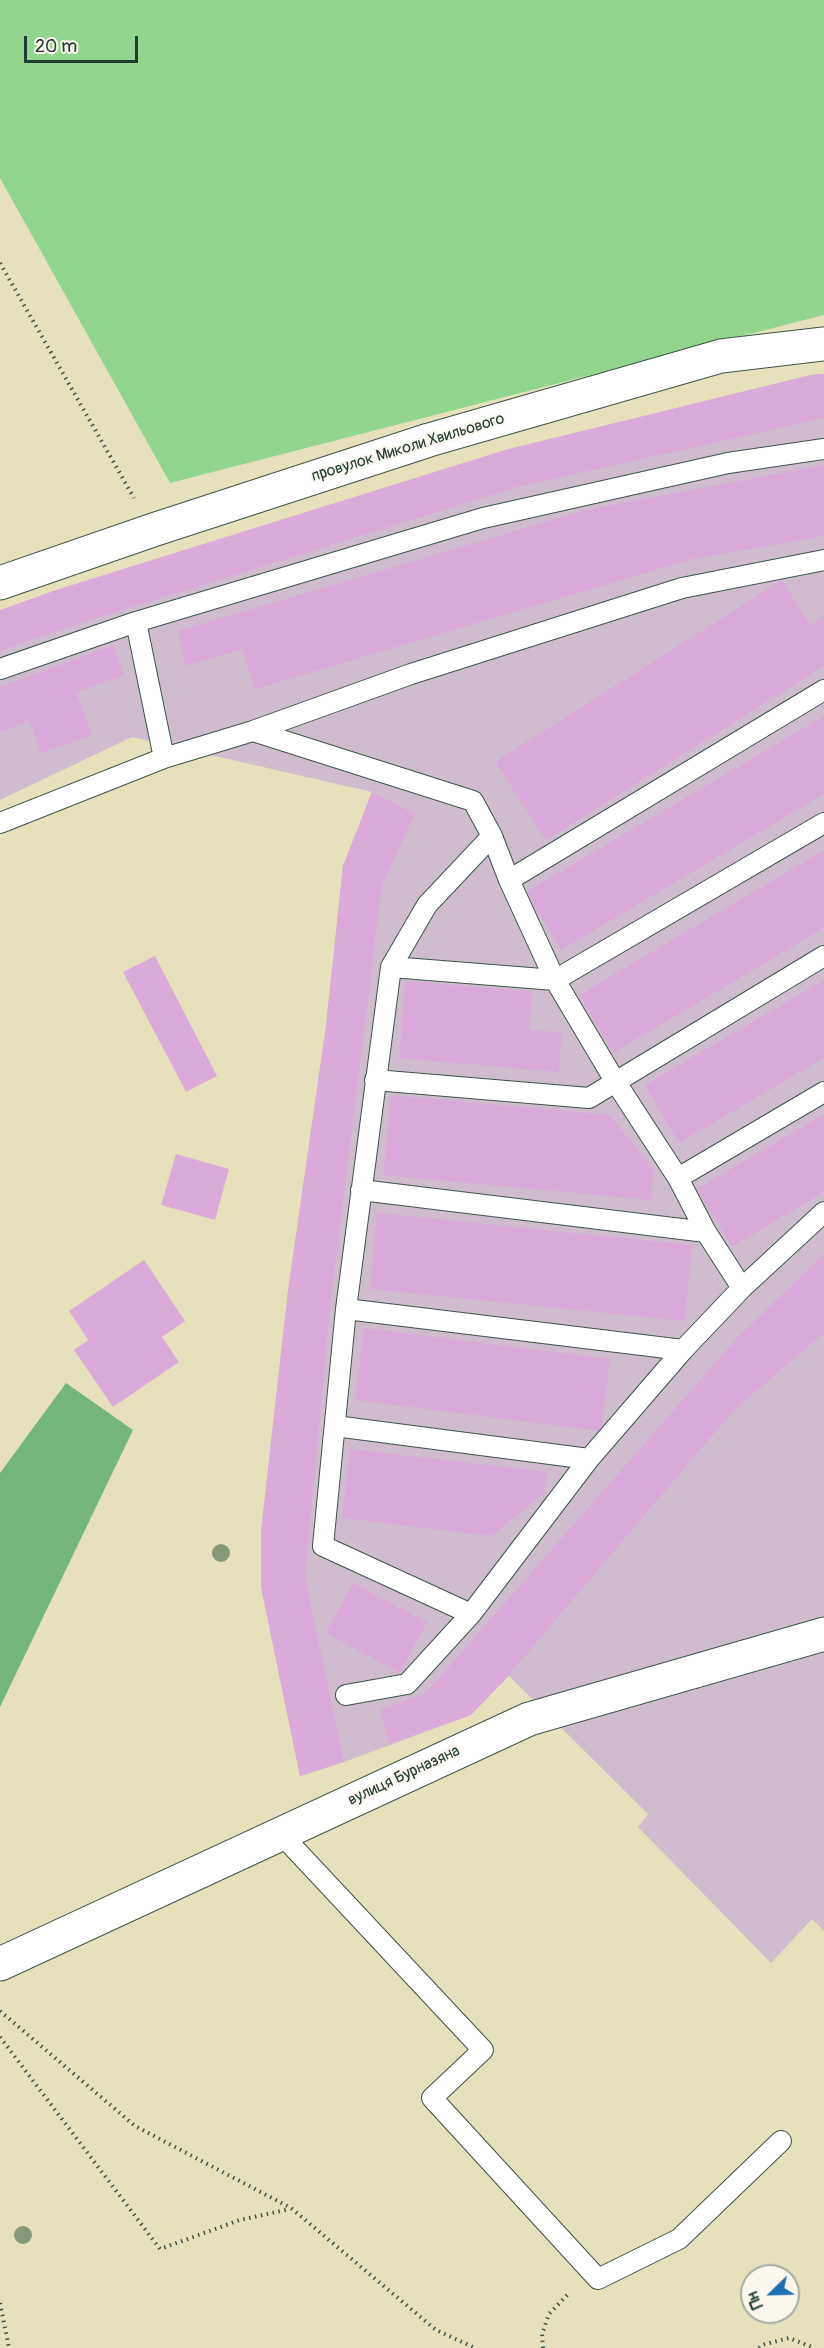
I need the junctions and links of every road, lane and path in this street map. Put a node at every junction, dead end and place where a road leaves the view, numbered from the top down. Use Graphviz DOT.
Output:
graph roads {
  1 [pos="0,263"];
  2 [pos="824,344"];
  3 [pos="824,449"];
  4 [pos="153,530"];
  5 [pos="824,560"];
  6 [pos="0,583"];
  7 [pos="136,622"];
  8 [pos="0,669"];
  9 [pos="824,690"];
  10 [pos="253,731"];
  11 [pos="164,758"];
  12 [pos="0,823"];
  13 [pos="824,823"];
  14 [pos="492,836"];
  15 [pos="508,880"];
  16 [pos="824,956"];
  17 [pos="391,967"];
  18 [pos="555,980"];
  19 [pos="375,1080"];
  20 [pos="615,1081"];
  21 [pos="824,1092"];
  22 [pos="678,1178"];
  23 [pos="361,1190"];
  24 [pos="824,1212"];
  25 [pos="706,1232"];
  26 [pos="742,1288"];
  27 [pos="346,1309"];
  28 [pos="683,1350"];
  29 [pos="335,1426"];
  30 [pos="589,1459"];
  31 [pos="471,1614"];
  32 [pos="824,1634"];
  33 [pos="346,1695"];
  34 [pos="280,1833"];
  35 [pos="0,1964"];
  36 [pos="0,2011"];
  37 [pos="0,2037"];
  38 [pos="781,2141"];
  39 [pos="291,2208"];
  40 [pos="590,2270"];
  41 [pos="0,2303"];
  42 [pos="9,2348"];
  43 [pos="475,2348"];
  44 [pos="543,2348"];
  45 [pos="759,2348"];
  46 [pos="814,2348"];
  1 -- 4 [label="path"];
  2 -- 4 [label="street, провулок Миколи Хвильового"];
  3 -- 7 [label="lane"];
  4 -- 6 [label="street, провулок Миколи Хвильового"];
  5 -- 10 [label="lane"];
  7 -- 8 [label="lane"];
  7 -- 11 [label="lane"];
  9 -- 15 [label="lane"];
  10 -- 11 [label="lane"];
  10 -- 14 [label="lane"];
  11 -- 12 [label="lane"];
  13 -- 18 [label="lane"];
  14 -- 15 [label="lane"];
  14 -- 17 [label="lane"];
  15 -- 18 [label="lane"];
  16 -- 20 [label="lane"];
  17 -- 18 [label="lane"];
  17 -- 19 [label="lane"];
  18 -- 20 [label="lane"];
  19 -- 20 [label="lane"];
  19 -- 23 [label="lane"];
  20 -- 22 [label="lane"];
  21 -- 22 [label="lane"];
  22 -- 25 [label="lane"];
  23 -- 25 [label="lane"];
  23 -- 27 [label="lane"];
  24 -- 26 [label="lane"];
  25 -- 26 [label="lane"];
  26 -- 28 [label="lane"];
  27 -- 28 [label="lane"];
  27 -- 29 [label="lane"];
  28 -- 30 [label="lane"];
  29 -- 30 [label="lane"];
  29 -- 31 [label="lane"];
  30 -- 31 [label="lane"];
  31 -- 33 [label="lane"];
  32 -- 34 [label="street, вулиця Бурназяна"];
  34 -- 35 [label="street, вулиця Бурназяна"];
  34 -- 40 [label="lane"];
  36 -- 39 [label="path"];
  37 -- 39 [label="path"];
  38 -- 40 [label="lane"];
  39 -- 43 [label="path"];
  40 -- 44 [label="path"];
  41 -- 42 [label="path"];
  45 -- 46 [label="path"];
}
